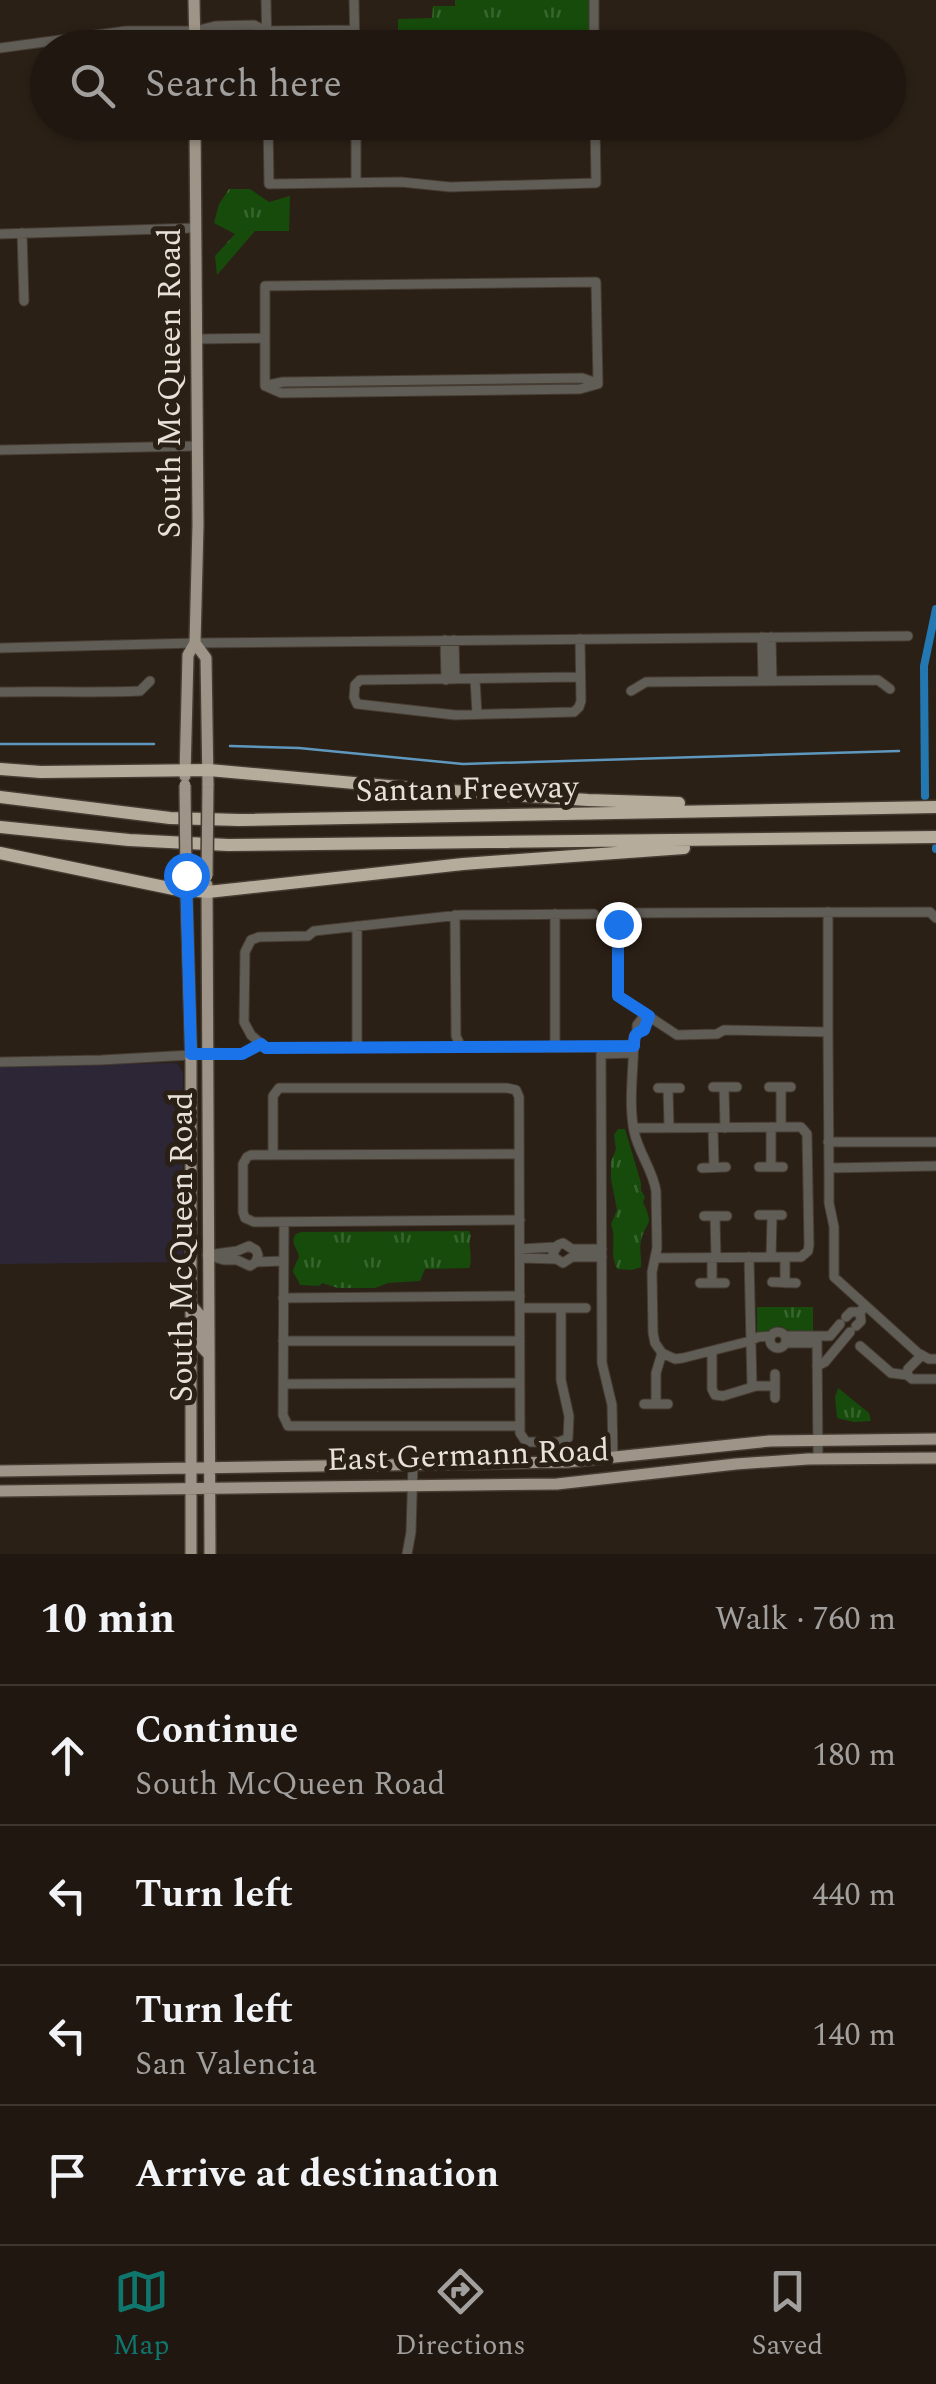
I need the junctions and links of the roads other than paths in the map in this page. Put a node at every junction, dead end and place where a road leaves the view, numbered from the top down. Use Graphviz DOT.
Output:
graph roads {
  1 [pos="194,0"];
  2 [pos="266,0"];
  3 [pos="354,0"];
  4 [pos="594,0"];
  5 [pos="195,30"];
  6 [pos="199,30"];
  7 [pos="266,30"];
  8 [pos="354,30"];
  9 [pos="594,30"];
  10 [pos="30,44"];
  11 [pos="0,48"];
  12 [pos="195,140"];
  13 [pos="268,140"];
  14 [pos="356,140"];
  15 [pos="595,140"];
  16 [pos="356,182"];
  17 [pos="196,228"];
  18 [pos="22,233"];
  19 [pos="0,234"];
  20 [pos="24,301"];
  21 [pos="264,338"];
  22 [pos="197,339"];
  23 [pos="198,446"];
  24 [pos="0,450"];
  25 [pos="908,636"];
  26 [pos="767,637"];
  27 [pos="580,639"];
  28 [pos="450,640"];
  29 [pos="194,643"];
  30 [pos="0,648"];
  31 [pos="580,678"];
  32 [pos="476,679"];
  33 [pos="450,680"];
  34 [pos="767,681"];
  35 [pos="150,682"];
  36 [pos="890,689"];
  37 [pos="0,692"];
  38 [pos="631,692"];
  39 [pos="476,714"];
  40 [pos="184,768"];
  41 [pos="0,769"];
  42 [pos="209,770"];
  43 [pos="0,797"];
  44 [pos="906,807"];
  45 [pos="936,807"];
  46 [pos="0,827"];
  47 [pos="806,837"];
  48 [pos="936,837"];
  49 [pos="0,853"];
  50 [pos="186,891"];
  51 [pos="208,892"];
  52 [pos="828,912"];
  53 [pos="555,914"];
  54 [pos="594,914"];
  55 [pos="456,915"];
  56 [pos="936,918"];
  57 [pos="357,926"];
  58 [pos="648,1018"];
  59 [pos="828,1032"];
  60 [pos="261,1044"];
  61 [pos="461,1047"];
  62 [pos="555,1047"];
  63 [pos="357,1048"];
  64 [pos="634,1049"];
  65 [pos="602,1050"];
  66 [pos="207,1053"];
  67 [pos="191,1054"];
  68 [pos="0,1062"];
  69 [pos="736,1087"];
  70 [pos="781,1087"];
  71 [pos="680,1088"];
  72 [pos="776,1127"];
  73 [pos="634,1128"];
  74 [pos="669,1128"];
  75 [pos="719,1128"];
  76 [pos="828,1142"];
  77 [pos="936,1142"];
  78 [pos="273,1154"];
  79 [pos="520,1154"];
  80 [pos="936,1166"];
  81 [pos="714,1167"];
  82 [pos="759,1167"];
  83 [pos="702,1168"];
  84 [pos="726,1168"];
  85 [pos="828,1168"];
  86 [pos="715,1216"];
  87 [pos="759,1216"];
  88 [pos="520,1220"];
  89 [pos="284,1222"];
  90 [pos="555,1247"];
  91 [pos="256,1250"];
  92 [pos="602,1253"];
  93 [pos="192,1254"];
  94 [pos="520,1254"];
  95 [pos="207,1255"];
  96 [pos="283,1256"];
  97 [pos="749,1257"];
  98 [pos="654,1258"];
  99 [pos="714,1258"];
  100 [pos="772,1258"];
  101 [pos="785,1258"];
  102 [pos="556,1259"];
  103 [pos="256,1262"];
  104 [pos="772,1282"];
  105 [pos="700,1283"];
  106 [pos="712,1283"];
  107 [pos="724,1283"];
  108 [pos="520,1296"];
  109 [pos="283,1298"];
  110 [pos="192,1306"];
  111 [pos="520,1308"];
  112 [pos="560,1308"];
  113 [pos="586,1308"];
  114 [pos="862,1309"];
  115 [pos="840,1325"];
  116 [pos="817,1339"];
  117 [pos="520,1341"];
  118 [pos="750,1341"];
  119 [pos="842,1341"];
  120 [pos="283,1342"];
  121 [pos="860,1346"];
  122 [pos="712,1350"];
  123 [pos="662,1354"];
  124 [pos="209,1355"];
  125 [pos="922,1355"];
  126 [pos="936,1358"];
  127 [pos="817,1366"];
  128 [pos="775,1374"];
  129 [pos="907,1374"];
  130 [pos="936,1379"];
  131 [pos="520,1383"];
  132 [pos="283,1384"];
  133 [pos="775,1386"];
  134 [pos="752,1388"];
  135 [pos="701,1396"];
  136 [pos="715,1396"];
  137 [pos="776,1398"];
  138 [pos="644,1404"];
  139 [pos="520,1426"];
  140 [pos="936,1438"];
  141 [pos="819,1440"];
  142 [pos="613,1458"];
  143 [pos="936,1458"];
  144 [pos="818,1459"];
  145 [pos="413,1464"];
  146 [pos="210,1467"];
  147 [pos="190,1468"];
  148 [pos="3,1471"];
  149 [pos="613,1478"];
  150 [pos="413,1485"];
  151 [pos="190,1487"];
  152 [pos="210,1487"];
  153 [pos="3,1490"];
  154 [pos="190,1554"];
  155 [pos="210,1554"];
  156 [pos="407,1554"];
  1 -- 5 [label="main road"];
  2 -- 7 [label="street"];
  3 -- 8 [label="street"];
  4 -- 9 [label="street"];
  6 -- 7 [label="street"];
  7 -- 8 [label="street"];
  10 -- 11 [label="street"];
  12 -- 17 [label="main road, South McQueen Road"];
  13 -- 16 [label="street"];
  14 -- 16 [label="street"];
  15 -- 16 [label="street"];
  17 -- 18 [label="street"];
  17 -- 22 [label="main road, South McQueen Road"];
  18 -- 19 [label="street"];
  18 -- 20 [label="street"];
  21 -- 21 [label="street"];
  21 -- 22 [label="street"];
  22 -- 23 [label="main road, South McQueen Road"];
  23 -- 24 [label="street"];
  23 -- 29 [label="main road, South McQueen Road"];
  25 -- 26 [label="street"];
  26 -- 27 [label="street"];
  26 -- 34 [label="street"];
  27 -- 28 [label="street"];
  27 -- 31 [label="street"];
  28 -- 29 [label="street"];
  28 -- 33 [label="street"];
  29 -- 30 [label="street"];
  29 -- 40 [label="main road, South McQueen Road"];
  29 -- 42 [label="main road, South McQueen Road"];
  31 -- 32 [label="street"];
  31 -- 39 [label="street"];
  32 -- 33 [label="street"];
  32 -- 39 [label="street"];
  33 -- 39 [label="street"];
  34 -- 36 [label="street"];
  34 -- 38 [label="street"];
  35 -- 37 [label="street"];
  40 -- 41 [label="highway"];
  40 -- 42 [label="highway"];
  40 -- 50 [label="main road, South McQueen Road, bridge"];
  42 -- 44 [label="highway"];
  42 -- 51 [label="main road, South McQueen Road, bridge"];
  43 -- 44 [label="highway, Santan Freeway"];
  44 -- 45 [label="highway, Santan Freeway"];
  46 -- 47 [label="highway, Santan Freeway"];
  47 -- 48 [label="highway, Santan Freeway"];
  47 -- 51 [label="highway"];
  49 -- 50 [label="highway"];
  50 -- 51 [label="highway"];
  50 -- 67 [label="main road, South McQueen Road"];
  51 -- 66 [label="main road, South McQueen Road"];
  52 -- 56 [label="street"];
  52 -- 58 [label="street"];
  52 -- 59 [label="street"];
  53 -- 54 [label="street"];
  53 -- 55 [label="street"];
  53 -- 62 [label="street"];
  55 -- 57 [label="street"];
  55 -- 61 [label="street"];
  57 -- 60 [label="street"];
  57 -- 63 [label="street"];
  58 -- 59 [label="street"];
  58 -- 64 [label="street"];
  59 -- 76 [label="street"];
  60 -- 63 [label="street"];
  60 -- 66 [label="street"];
  61 -- 62 [label="street"];
  61 -- 63 [label="street"];
  62 -- 65 [label="street"];
  64 -- 65 [label="street"];
  64 -- 73 [label="street"];
  65 -- 92 [label="street"];
  66 -- 67 [label="main road"];
  66 -- 95 [label="main road, South McQueen Road"];
  67 -- 68 [label="street"];
  67 -- 93 [label="main road, South McQueen Road"];
  69 -- 75 [label="street"];
  70 -- 72 [label="street"];
  71 -- 74 [label="street"];
  72 -- 75 [label="street"];
  72 -- 82 [label="street"];
  72 -- 101 [label="street"];
  73 -- 74 [label="street"];
  73 -- 98 [label="street"];
  74 -- 75 [label="street"];
  75 -- 81 [label="street"];
  76 -- 77 [label="street"];
  76 -- 85 [label="street"];
  78 -- 79 [label="street"];
  78 -- 79 [label="street"];
  78 -- 89 [label="street"];
  79 -- 88 [label="street"];
  80 -- 85 [label="street"];
  81 -- 83 [label="street"];
  81 -- 84 [label="street"];
  85 -- 114 [label="street"];
  86 -- 99 [label="street"];
  87 -- 100 [label="street"];
  88 -- 89 [label="street"];
  88 -- 94 [label="street"];
  89 -- 96 [label="street"];
  90 -- 92 [label="street"];
  90 -- 94 [label="street"];
  90 -- 102 [label="street"];
  91 -- 95 [label="street"];
  91 -- 96 [label="street"];
  91 -- 103 [label="street"];
  92 -- 102 [label="street"];
  92 -- 142 [label="street"];
  93 -- 95 [label="main road"];
  93 -- 110 [label="main road, South McQueen Road"];
  94 -- 102 [label="street"];
  94 -- 108 [label="street"];
  95 -- 103 [label="street"];
  95 -- 124 [label="main road, South McQueen Road"];
  96 -- 103 [label="street"];
  96 -- 109 [label="street"];
  97 -- 99 [label="street"];
  97 -- 100 [label="street"];
  97 -- 118 [label="street"];
  98 -- 99 [label="street"];
  98 -- 123 [label="street"];
  99 -- 106 [label="street"];
  100 -- 101 [label="street"];
  101 -- 104 [label="street"];
  105 -- 106 [label="street"];
  106 -- 107 [label="street"];
  108 -- 109 [label="street"];
  108 -- 111 [label="street"];
  109 -- 120 [label="street"];
  110 -- 124 [label="main road"];
  110 -- 147 [label="main road, South McQueen Road"];
  111 -- 112 [label="street"];
  111 -- 117 [label="street"];
  112 -- 113 [label="street"];
  112 -- 139 [label="street"];
  114 -- 115 [label="street"];
  114 -- 119 [label="street"];
  114 -- 125 [label="street"];
  115 -- 116 [label="street"];
  115 -- 119 [label="street"];
  116 -- 118 [label="street"];
  116 -- 127 [label="street"];
  117 -- 120 [label="street"];
  117 -- 131 [label="street"];
  118 -- 122 [label="street"];
  118 -- 134 [label="street"];
  119 -- 127 [label="street"];
  120 -- 132 [label="street"];
  121 -- 129 [label="street"];
  122 -- 123 [label="street"];
  122 -- 136 [label="street"];
  123 -- 138 [label="street"];
  124 -- 146 [label="main road, South McQueen Road"];
  125 -- 126 [label="street"];
  125 -- 129 [label="street"];
  127 -- 141 [label="street"];
  128 -- 133 [label="street"];
  129 -- 130 [label="street"];
  131 -- 132 [label="street"];
  131 -- 139 [label="street"];
  132 -- 139 [label="street"];
  133 -- 134 [label="street"];
  133 -- 137 [label="street"];
  134 -- 136 [label="street"];
  135 -- 136 [label="street"];
  140 -- 141 [label="main road, East Germann Road"];
  141 -- 142 [label="main road, East Germann Road"];
  141 -- 144 [label="street"];
  142 -- 145 [label="main road, East Germann Road"];
  142 -- 149 [label="main road"];
  143 -- 144 [label="main road, East Germann Road"];
  144 -- 149 [label="main road, East Germann Road"];
  145 -- 146 [label="main road, East Germann Road"];
  145 -- 150 [label="street"];
  146 -- 147 [label="main road, East Germann Road"];
  146 -- 152 [label="main road, South McQueen Road"];
  147 -- 148 [label="main road, East Germann Road"];
  147 -- 151 [label="main road, South McQueen Road"];
  148 -- 153 [label="main road"];
  149 -- 150 [label="main road, East Germann Road"];
  150 -- 152 [label="main road, East Germann Road"];
  150 -- 156 [label="street"];
  151 -- 152 [label="main road, East Germann Road"];
  151 -- 153 [label="main road, East Germann Road"];
  151 -- 154 [label="main road, South McQueen Road"];
  152 -- 155 [label="main road, South McQueen Road"];
}
